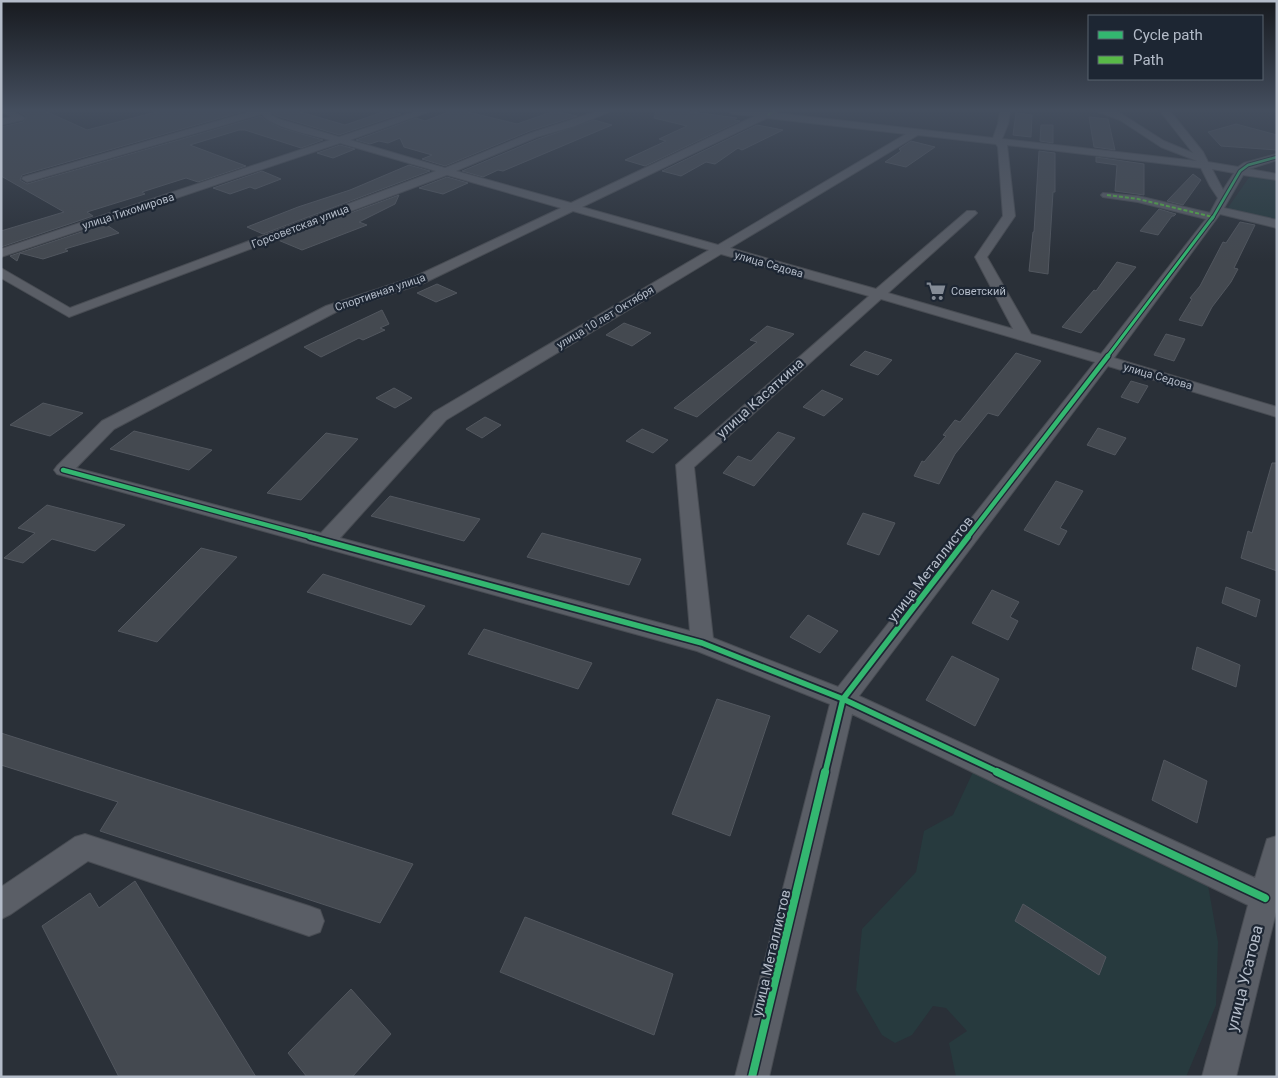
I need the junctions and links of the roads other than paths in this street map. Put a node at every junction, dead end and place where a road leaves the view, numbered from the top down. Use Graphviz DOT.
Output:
graph roads {
  1 [pos="86,161"];
  2 [pos="279,161"];
  3 [pos="408,161"];
  4 [pos="470,161"];
  5 [pos="669,161"];
  6 [pos="867,161"];
  7 [pos="1004,161"];
  8 [pos="1197,161"];
  9 [pos="1261,161"];
  10 [pos="1204,162"];
  11 [pos="1240,171"];
  12 [pos="444,172"];
  13 [pos="1277,177"];
  14 [pos="27,178"];
  15 [pos="1107,195"];
  16 [pos="570,208"];
  17 [pos="1218,209"];
  18 [pos="971,213"];
  19 [pos="1277,224"];
  20 [pos="719,250"];
  21 [pos="1,254"];
  22 [pos="1,272"];
  23 [pos="876,295"];
  24 [pos="1026,338"];
  25 [pos="1104,361"];
  26 [pos="1277,412"];
  27 [pos="325,541"];
  28 [pos="702,643"];
  29 [pos="843,699"];
  30 [pos="1277,849"];
  31 [pos="1265,898"];
  32 [pos="1,904"];
  33 [pos="309,921"];
  34 [pos="752,1077"];
  35 [pos="1219,1077"];
  1 -- 14 [label="street"];
  2 -- 21 [label="street, улица Тихомирова"];
  3 -- 12 [label="street, улица Седова"];
  4 -- 12 [label="street, Горсоветская улица"];
  5 -- 16 [label="street, Спортивная улица"];
  6 -- 20 [label="street, улица 10 лет Октября"];
  7 -- 24 [label="street"];
  8 -- 10 [label="street"];
  9 -- 11 [label="street"];
  10 -- 11 [label="street"];
  10 -- 17 [label="street"];
  11 -- 13 [label="street"];
  11 -- 17 [label="street, улица Металлистов"];
  12 -- 16 [label="street, улица Седова"];
  12 -- 22 [label="street, Горсоветская улица"];
  15 -- 17 [label="street"];
  16 -- 20 [label="street, улица Седова"];
  16 -- 27 [label="street, Спортивная улица"];
  17 -- 19 [label="street"];
  17 -- 25 [label="street, улица Металлистов"];
  18 -- 23 [label="street, улица Касаткина"];
  20 -- 23 [label="street, улица Седова"];
  20 -- 27 [label="street, улица 10 лет Октября"];
  23 -- 24 [label="street, улица Седова"];
  23 -- 28 [label="street, улица Касаткина"];
  24 -- 25 [label="street, улица Седова"];
  25 -- 26 [label="street, улица Седова"];
  25 -- 29 [label="street, улица Металлистов"];
  27 -- 28 [label="street"];
  28 -- 29 [label="street"];
  29 -- 31 [label="street"];
  29 -- 34 [label="street, улица Металлистов"];
  30 -- 31 [label="street, улица Усатова"];
  31 -- 35 [label="street, улица Усатова"];
  32 -- 33 [label="street"];
}
